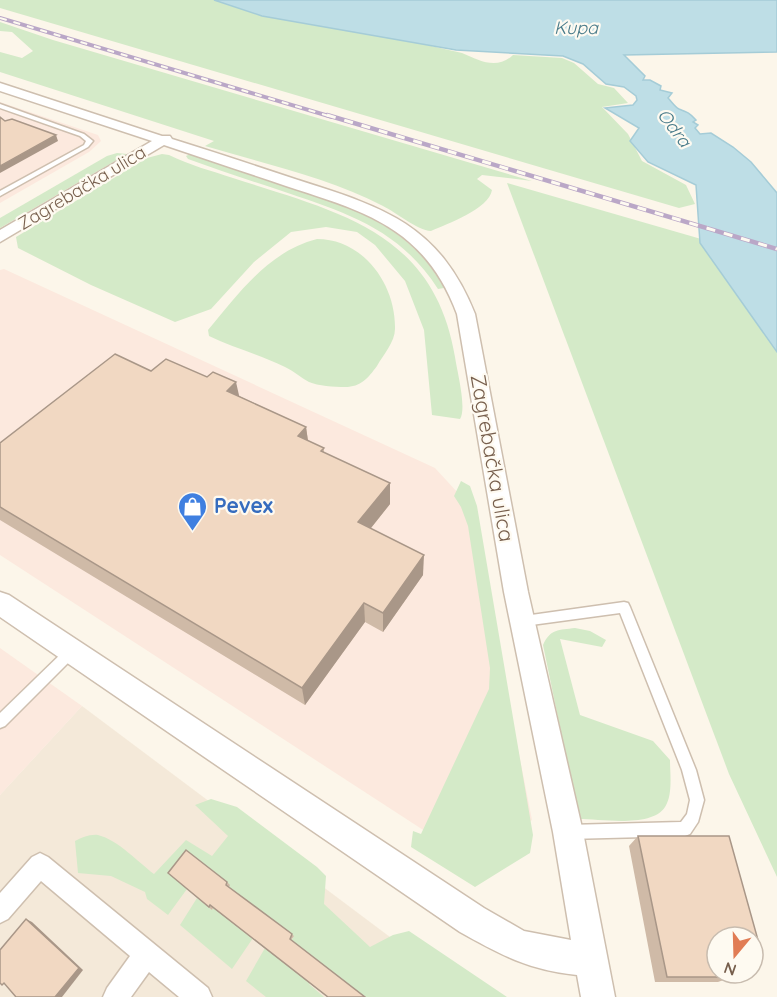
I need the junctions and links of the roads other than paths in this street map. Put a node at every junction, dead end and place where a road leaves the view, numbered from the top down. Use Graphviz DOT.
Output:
graph roads {
  1 [pos="0,87"];
  2 [pos="0,106"];
  3 [pos="165,139"];
  4 [pos="0,194"];
  5 [pos="0,237"];
  6 [pos="0,603"];
  7 [pos="524,621"];
  8 [pos="72,651"];
  9 [pos="0,722"];
  10 [pos="568,832"];
  11 [pos="0,911"];
  12 [pos="147,954"];
  13 [pos="591,959"];
  14 [pos="116,997"];
  15 [pos="199,997"];
  16 [pos="598,997"];
  1 -- 3 [label="street, Zagrebačka ulica"];
  2 -- 4 [label="lane"];
  3 -- 5 [label="street, Zagrebačka ulica"];
  3 -- 7 [label="street, Zagrebačka ulica"];
  6 -- 8 [label="street"];
  7 -- 10 [label="street, Zagrebačka ulica"];
  7 -- 10 [label="lane"];
  8 -- 9 [label="lane"];
  8 -- 13 [label="street"];
  10 -- 13 [label="street, Zagrebačka ulica"];
  11 -- 12 [label="street"];
  12 -- 14 [label="street"];
  12 -- 15 [label="street"];
  13 -- 16 [label="street, Zagrebačka ulica"];
}
